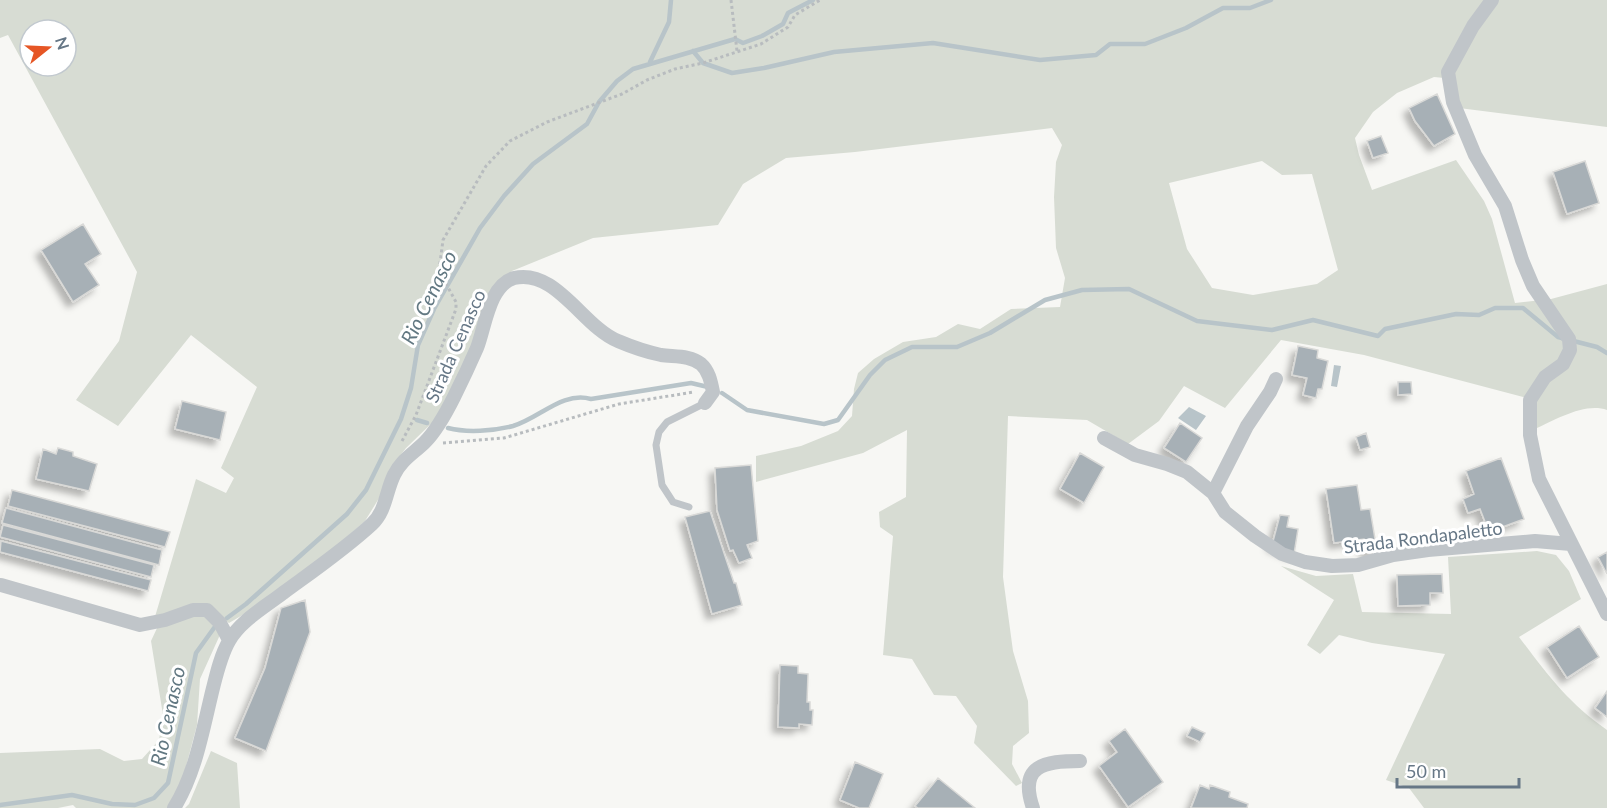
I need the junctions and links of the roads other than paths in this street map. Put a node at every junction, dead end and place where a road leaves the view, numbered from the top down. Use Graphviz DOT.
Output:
graph roads {
  1 [pos="1492,0"];
  2 [pos="1276,379"];
  3 [pos="707,400"];
  4 [pos="1104,438"];
  5 [pos="1213,493"];
  6 [pos="689,507"];
  7 [pos="1572,544"];
  8 [pos="1,585"];
  9 [pos="1607,614"];
  10 [pos="229,640"];
  11 [pos="1080,761"];
  12 [pos="174,808"];
  13 [pos="1033,808"];
  1 -- 7 [label="street"];
  2 -- 5 [label="street"];
  3 -- 6 [label="lane"];
  3 -- 10 [label="street, Strada Cenasco"];
  4 -- 5 [label="street, Strada Rondapaletto"];
  5 -- 7 [label="street, Strada Rondapaletto"];
  7 -- 9 [label="street"];
  8 -- 10 [label="street"];
  10 -- 12 [label="street, Strada Cenasco"];
  11 -- 13 [label="street"];
}
